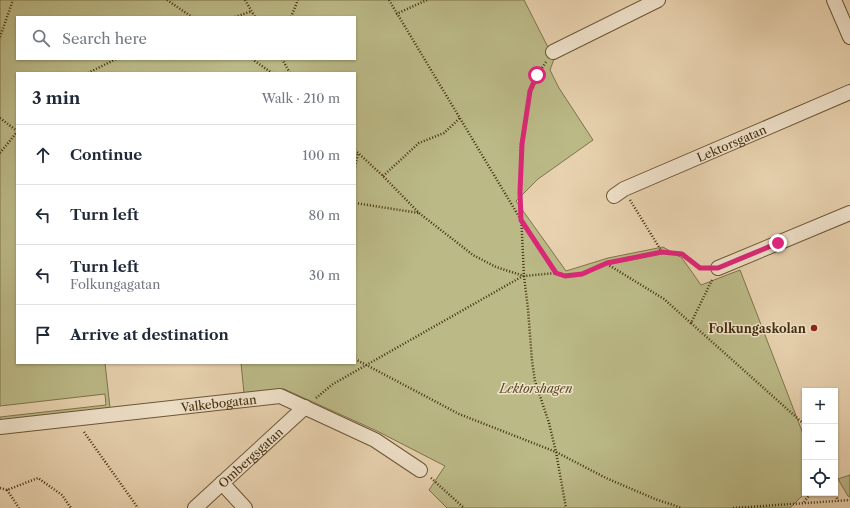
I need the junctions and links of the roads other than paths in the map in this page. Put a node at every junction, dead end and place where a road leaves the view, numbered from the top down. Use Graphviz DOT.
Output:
graph roads {
  1 [pos="658,0"];
  2 [pos="834,0"];
  3 [pos="850,37"];
  4 [pos="553,52"];
  5 [pos="850,92"];
  6 [pos="619,193"];
  7 [pos="850,213"];
  8 [pos="718,268"];
  9 [pos="305,407"];
  10 [pos="0,427"];
  11 [pos="420,470"];
  12 [pos="222,483"];
  13 [pos="195,508"];
  14 [pos="244,508"];
  1 -- 4 [label="street"];
  2 -- 3 [label="street"];
  5 -- 6 [label="street, Lektorsgatan"];
  7 -- 8 [label="street"];
  9 -- 10 [label="street, Valkebogatan"];
  9 -- 11 [label="street, Valkebogatan"];
  9 -- 12 [label="street, Ombergsgatan"];
  12 -- 13 [label="street, Ombergsgatan"];
  12 -- 14 [label="street"];
}
